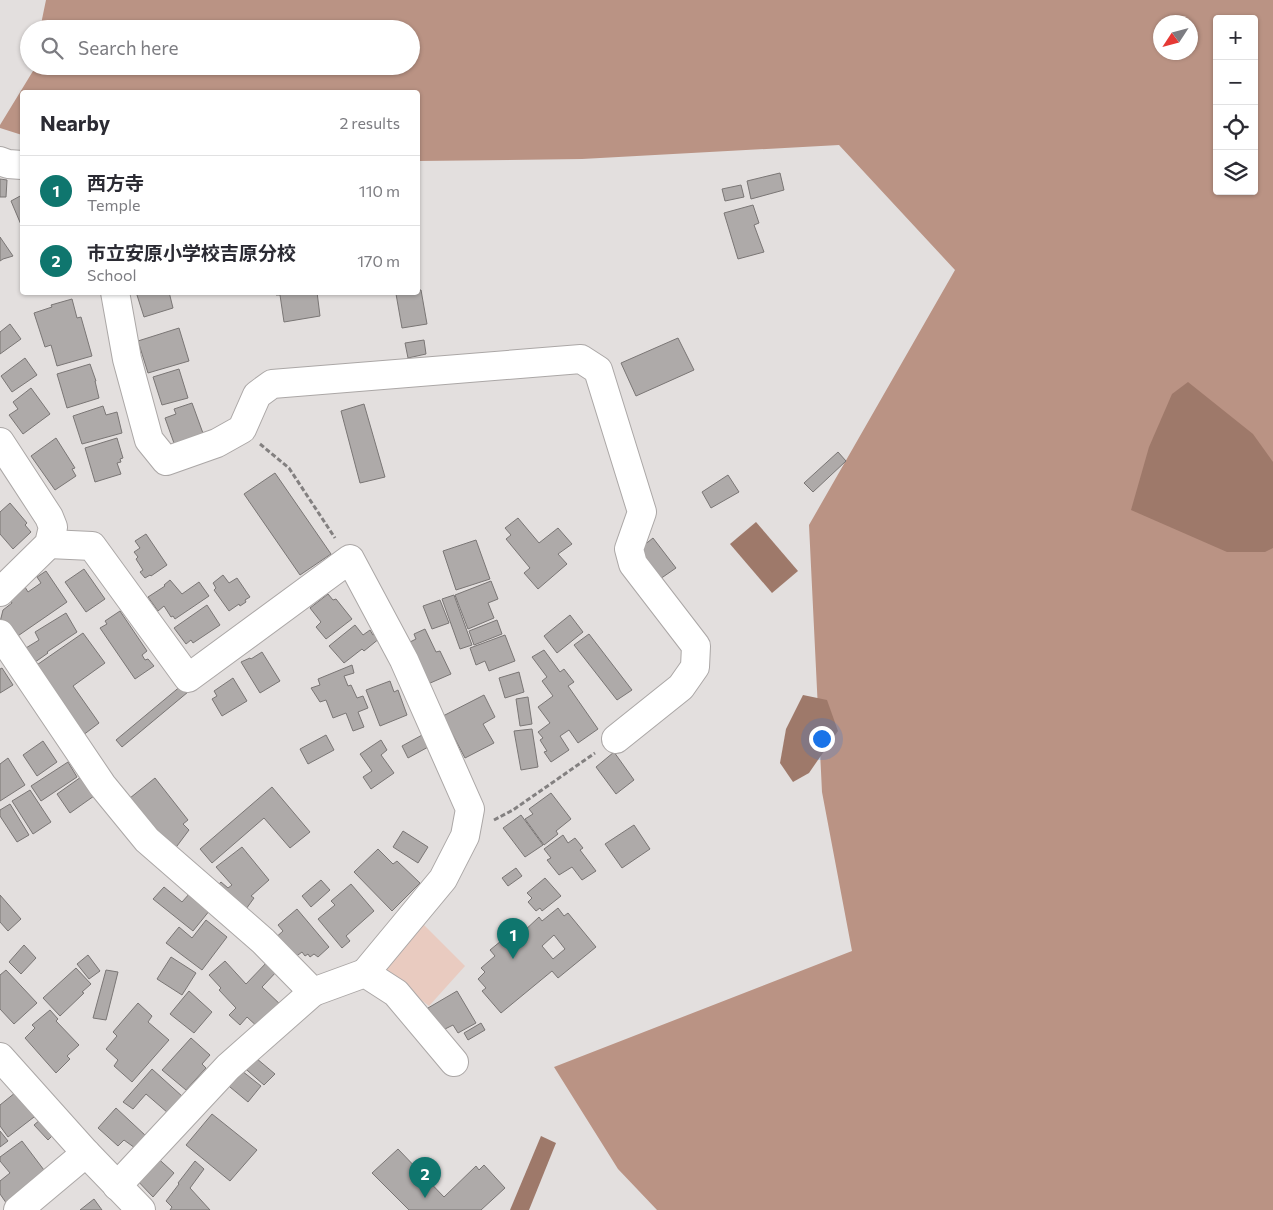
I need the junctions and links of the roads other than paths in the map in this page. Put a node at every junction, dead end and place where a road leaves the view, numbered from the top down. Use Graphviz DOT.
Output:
graph roads {
  1 [pos="0,160"];
  2 [pos="20,166"];
  3 [pos="116,295"];
  4 [pos="0,442"];
  5 [pos="49,544"];
  6 [pos="0,592"];
  7 [pos="0,634"];
  8 [pos="616,739"];
  9 [pos="365,973"];
  10 [pos="314,992"];
  11 [pos="0,1057"];
  12 [pos="454,1062"];
  13 [pos="86,1153"];
  14 [pos="117,1186"];
  15 [pos="18,1210"];
  16 [pos="141,1210"];
  1 -- 2 [label="street"];
  3 -- 8 [label="street"];
  4 -- 5 [label="street"];
  5 -- 6 [label="street"];
  5 -- 9 [label="street"];
  7 -- 10 [label="street"];
  9 -- 10 [label="street"];
  9 -- 12 [label="street"];
  10 -- 14 [label="street"];
  11 -- 13 [label="street"];
  13 -- 14 [label="street"];
  13 -- 15 [label="street"];
  14 -- 16 [label="street"];
}
